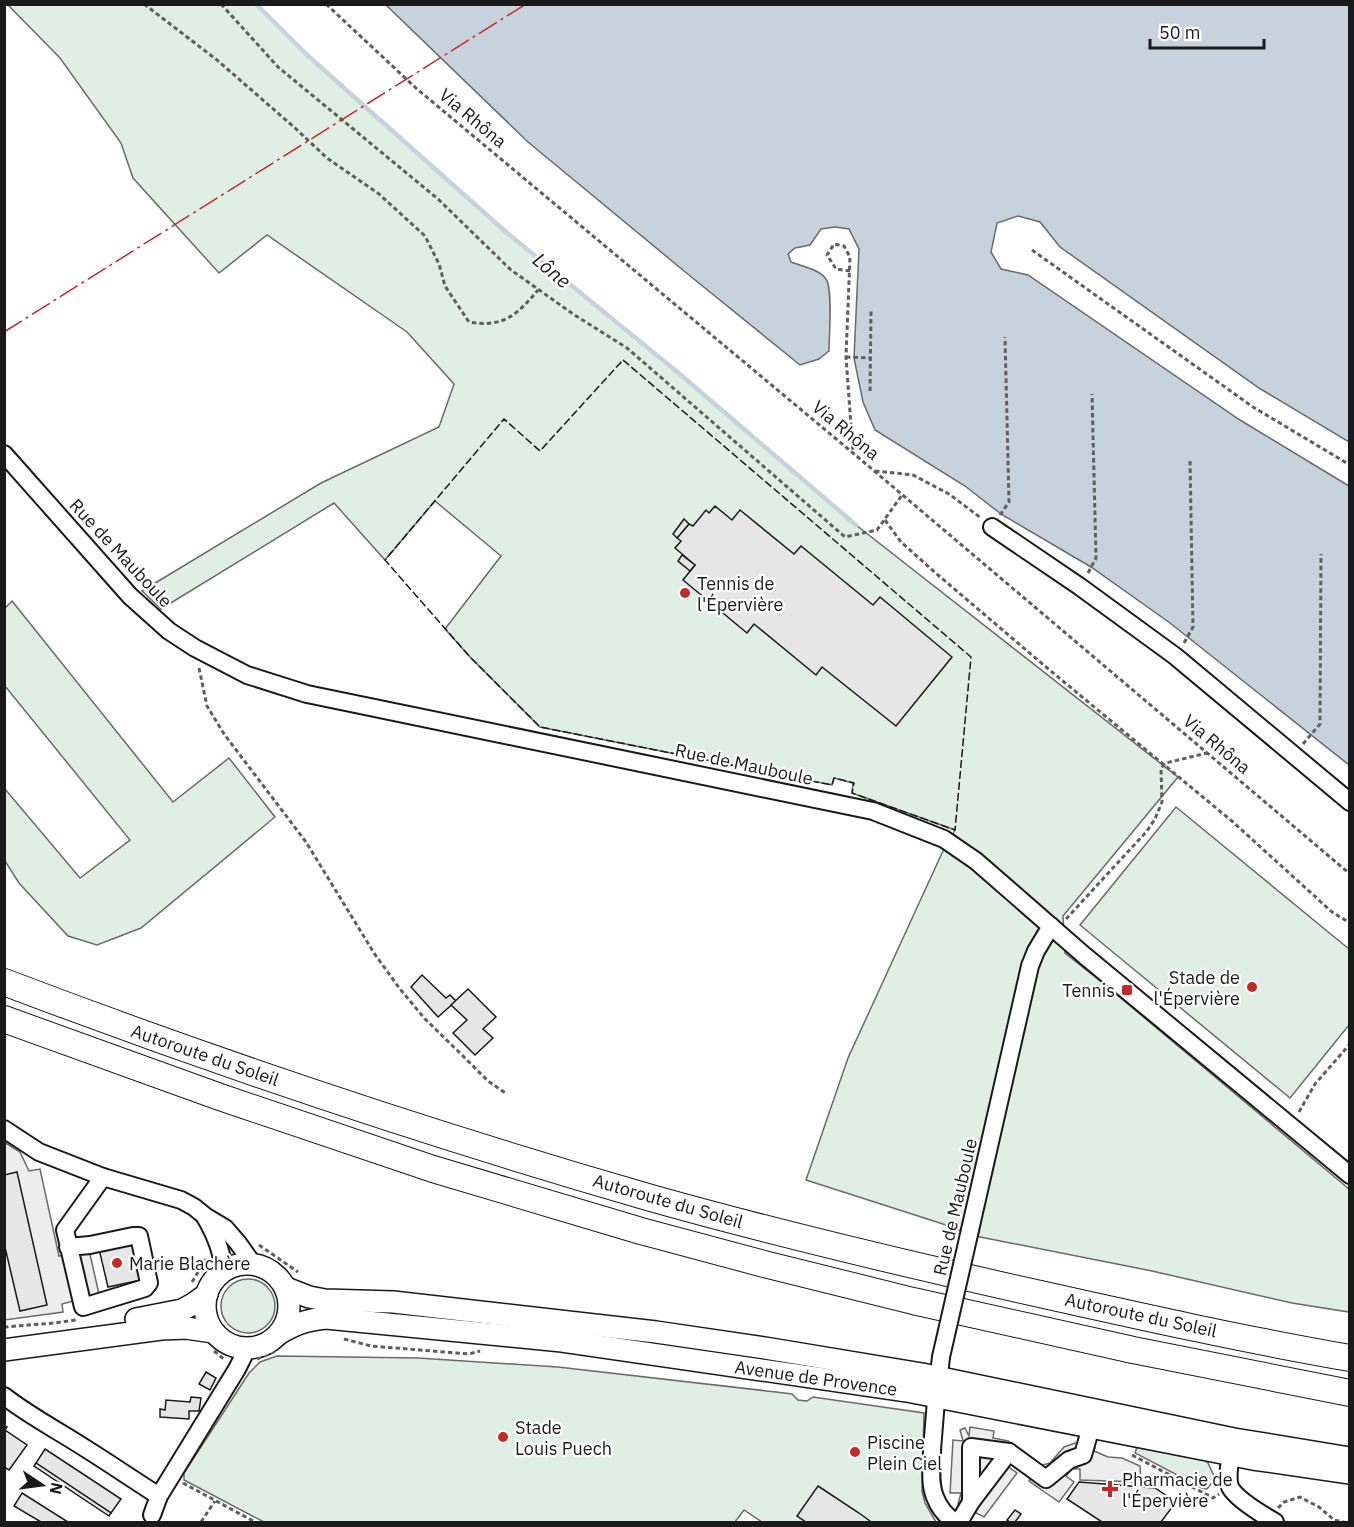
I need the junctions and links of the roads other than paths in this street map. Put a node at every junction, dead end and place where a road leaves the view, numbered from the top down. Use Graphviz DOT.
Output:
graph roads {
  1 [pos="4,454"];
  2 [pos="992,527"];
  3 [pos="1350,802"];
  4 [pos="1058,923"];
  5 [pos="4,982"];
  6 [pos="4,1018"];
  7 [pos="4,1129"];
  8 [pos="1350,1175"];
  9 [pos="103,1177"];
  10 [pos="205,1216"];
  11 [pos="68,1247"];
  12 [pos="254,1264"];
  13 [pos="223,1271"];
  14 [pos="292,1280"];
  15 [pos="197,1291"];
  16 [pos="213,1332"];
  17 [pos="4,1338"];
  18 [pos="281,1343"];
  19 [pos="245,1349"];
  20 [pos="4,1350"];
  21 [pos="1350,1358"];
  22 [pos="938,1377"];
  23 [pos="1350,1393"];
  24 [pos="4,1396"];
  25 [pos="1090,1427"];
  26 [pos="1232,1447"];
  27 [pos="1009,1452"];
  28 [pos="1350,1458"];
  29 [pos="1350,1473"];
  30 [pos="159,1496"];
  31 [pos="971,1502"];
  32 [pos="152,1515"];
  33 [pos="1270,1521"];
  34 [pos="957,1522"];
  1 -- 4 [label="street, Rue de Mauboule"];
  2 -- 3 [label="street"];
  4 -- 8 [label="street"];
  4 -- 22 [label="street, Rue de Mauboule, bridge"];
  5 -- 21 [label="highway, Autoroute du Soleil"];
  6 -- 23 [label="highway, Autoroute du Soleil"];
  7 -- 9 [label="street"];
  9 -- 10 [label="street"];
  9 -- 11 [label="street"];
  10 -- 12 [label="street"];
  10 -- 13 [label="street"];
  11 -- 11 [label="street"];
  12 -- 13 [label="main road"];
  12 -- 14 [label="main road"];
  13 -- 15 [label="main road"];
  14 -- 18 [label="main road"];
  14 -- 22 [label="main road, Avenue de Provence"];
  15 -- 16 [label="main road"];
  15 -- 17 [label="main road"];
  16 -- 19 [label="main road"];
  16 -- 20 [label="main road"];
  18 -- 19 [label="main road"];
  18 -- 22 [label="main road, Avenue de Provence"];
  19 -- 30 [label="street"];
  22 -- 25 [label="main road, Avenue de Provence"];
  22 -- 26 [label="main road, Avenue de Provence"];
  22 -- 34 [label="street, Rue de Mauboule"];
  24 -- 30 [label="street"];
  25 -- 26 [label="main road, Avenue de Provence"];
  25 -- 27 [label="street"];
  26 -- 28 [label="main road, Avenue de Provence"];
  26 -- 29 [label="main road, Avenue de Provence"];
  26 -- 33 [label="street"];
  27 -- 31 [label="street"];
  27 -- 31 [label="street"];
  30 -- 32 [label="street"];
  31 -- 34 [label="street"];
}
